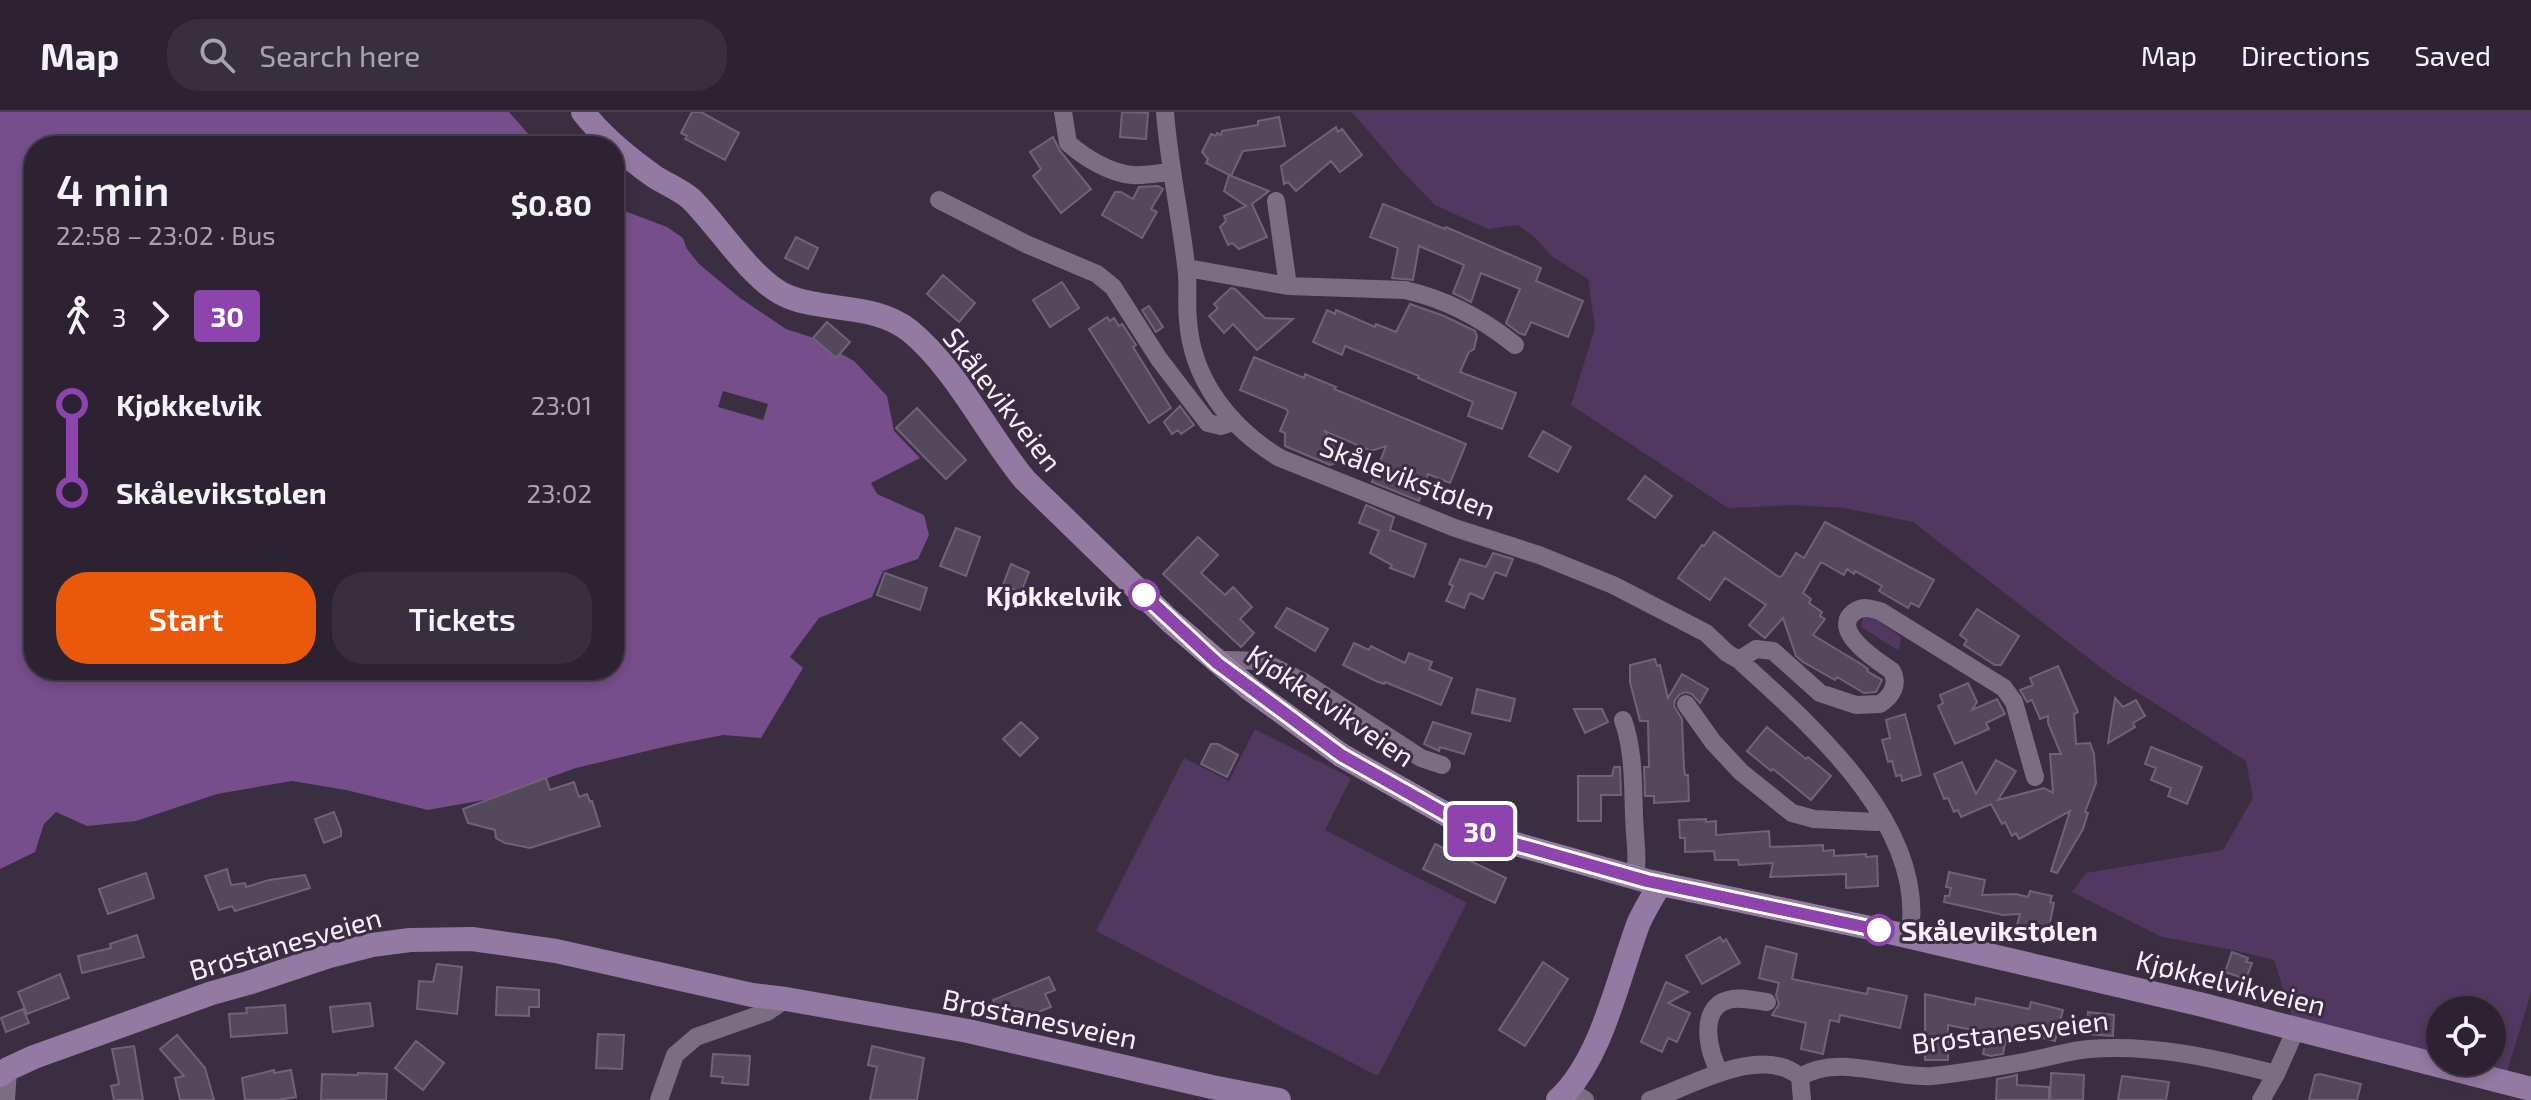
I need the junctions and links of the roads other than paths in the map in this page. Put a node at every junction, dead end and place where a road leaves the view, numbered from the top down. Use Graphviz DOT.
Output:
graph roads {
  1 [pos="583,112"];
  2 [pos="1063,112"];
  3 [pos="1165,112"];
  4 [pos="606,136"];
  5 [pos="624,154"];
  6 [pos="1171,172"];
  7 [pos="939,200"];
  8 [pos="1276,201"];
  9 [pos="1187,268"];
  10 [pos="1288,286"];
  11 [pos="1515,345"];
  12 [pos="1233,422"];
  13 [pos="1169,620"];
  14 [pos="1739,660"];
  15 [pos="1217,663"];
  16 [pos="1686,704"];
  17 [pos="1623,720"];
  18 [pos="1442,765"];
  19 [pos="2035,777"];
  20 [pos="1883,820"];
  21 [pos="1635,877"];
  22 [pos="1660,884"];
  23 [pos="1909,938"];
  24 [pos="786,999"];
  25 [pos="1767,1002"];
  26 [pos="2296,1029"];
  27 [pos="4,1072"];
  28 [pos="1720,1073"];
  29 [pos="2276,1074"];
  30 [pos="1800,1077"];
  31 [pos="2531,1089"];
  32 [pos="1571,1097"];
  33 [pos="6,1100"];
  34 [pos="659,1100"];
  35 [pos="1279,1100"];
  36 [pos="1650,1100"];
  37 [pos="1802,1100"];
  38 [pos="2261,1100"];
  1 -- 4 [label="main road, Skålevikveien"];
  2 -- 6 [label="street"];
  3 -- 6 [label="street, Skålevikstølen"];
  5 -- 13 [label="main road, Skålevikveien"];
  6 -- 9 [label="street, Skålevikstølen"];
  7 -- 12 [label="street, Skålevikstølen"];
  8 -- 10 [label="street"];
  9 -- 10 [label="street"];
  9 -- 12 [label="street, Skålevikstølen"];
  10 -- 11 [label="street"];
  12 -- 14 [label="street, Skålevikstølen"];
  13 -- 15 [label="main road, Kjøkkelvikveien"];
  14 -- 19 [label="street"];
  14 -- 20 [label="street, Skålevikstølen"];
  15 -- 18 [label="street, Kjøkkelvikveien"];
  15 -- 21 [label="main road, Kjøkkelvikveien"];
  16 -- 20 [label="street"];
  17 -- 21 [label="street"];
  20 -- 23 [label="street, Skålevikstølen"];
  21 -- 22 [label="main road, Kjøkkelvikveien"];
  22 -- 23 [label="main road, Kjøkkelvikveien"];
  22 -- 32 [label="main road"];
  23 -- 26 [label="main road, Kjøkkelvikveien"];
  24 -- 27 [label="main road, Brøstanesveien"];
  24 -- 34 [label="street"];
  24 -- 35 [label="main road, Brøstanesveien"];
  25 -- 28 [label="street"];
  26 -- 29 [label="street"];
  26 -- 31 [label="main road, Kjøkkelvikveien"];
  27 -- 33 [label="street"];
  28 -- 30 [label="street"];
  28 -- 36 [label="street"];
  29 -- 30 [label="street, Brøstanesveien"];
  29 -- 38 [label="street"];
  30 -- 37 [label="street"];
}
